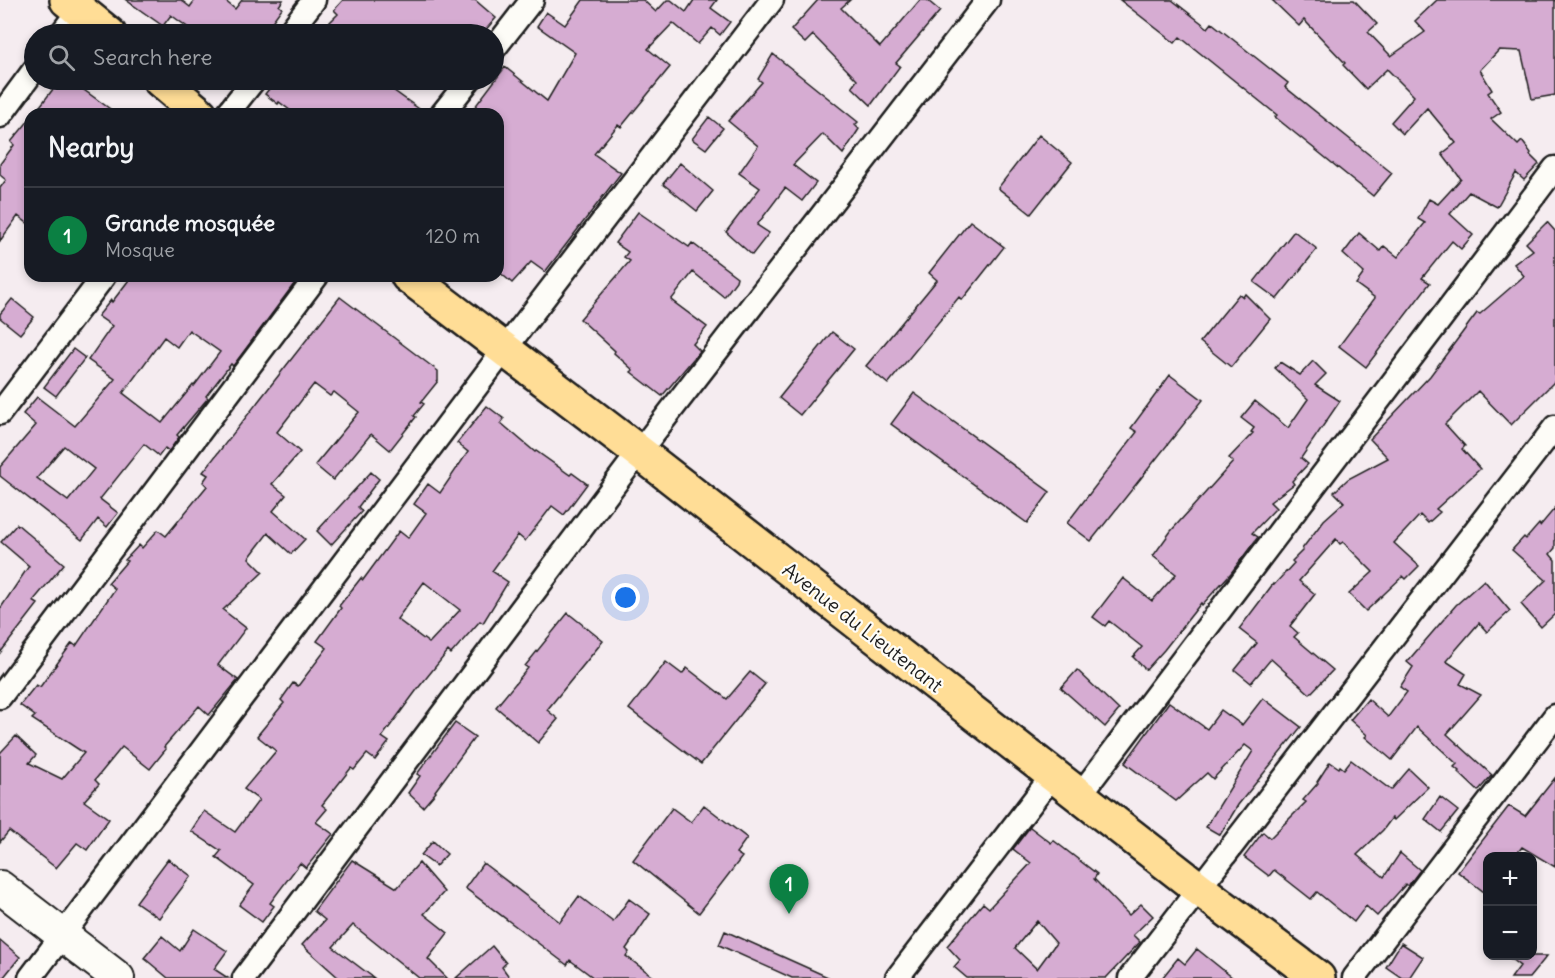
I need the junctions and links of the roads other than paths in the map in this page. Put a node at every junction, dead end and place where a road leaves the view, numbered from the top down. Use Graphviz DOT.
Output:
graph roads {
  1 [pos="314,0"];
  2 [pos="532,0"];
  3 [pos="772,0"];
  4 [pos="988,0"];
  5 [pos="74,11"];
  6 [pos="94,24"];
  7 [pos="296,24"];
  8 [pos="504,36"];
  9 [pos="24,84"];
  10 [pos="172,90"];
  11 [pos="246,90"];
  12 [pos="461,90"];
  13 [pos="193,108"];
  14 [pos="233,108"];
  15 [pos="447,108"];
  16 [pos="0,116"];
  17 [pos="1555,168"];
  18 [pos="99,282"];
  19 [pos="312,282"];
  20 [pos="416,282"];
  21 [pos="504,350"];
  22 [pos="0,413"];
  23 [pos="1555,427"];
  24 [pos="639,452"];
  25 [pos="0,697"];
  26 [pos="1555,717"];
  27 [pos="1053,775"];
  28 [pos="1080,795"];
  29 [pos="0,887"];
  30 [pos="1198,888"];
  31 [pos="63,935"];
  32 [pos="30,978"];
  33 [pos="118,978"];
  34 [pos="244,978"];
  35 [pos="897,978"];
  36 [pos="1130,978"];
  37 [pos="1318,978"];
  38 [pos="1354,978"];
  1 -- 7 [label="street"];
  2 -- 8 [label="street"];
  3 -- 21 [label="street"];
  4 -- 24 [label="street"];
  5 -- 6 [label="main road"];
  9 -- 16 [label="street"];
  10 -- 13 [label="main road"];
  11 -- 14 [label="street"];
  12 -- 15 [label="street"];
  17 -- 28 [label="street"];
  18 -- 22 [label="street"];
  19 -- 25 [label="street"];
  20 -- 21 [label="main road, Avenue du Lieutenant"];
  21 -- 24 [label="main road, Avenue du Lieutenant"];
  21 -- 31 [label="street"];
  23 -- 30 [label="street"];
  24 -- 27 [label="main road, Avenue du Lieutenant"];
  24 -- 34 [label="street"];
  26 -- 38 [label="street"];
  27 -- 28 [label="main road, Avenue du Lieutenant"];
  27 -- 35 [label="street"];
  28 -- 30 [label="main road, Avenue du Lieutenant"];
  29 -- 31 [label="street"];
  30 -- 36 [label="street"];
  30 -- 37 [label="main road, Avenue du Lieutenant"];
  31 -- 32 [label="street"];
  31 -- 33 [label="street"];
}
